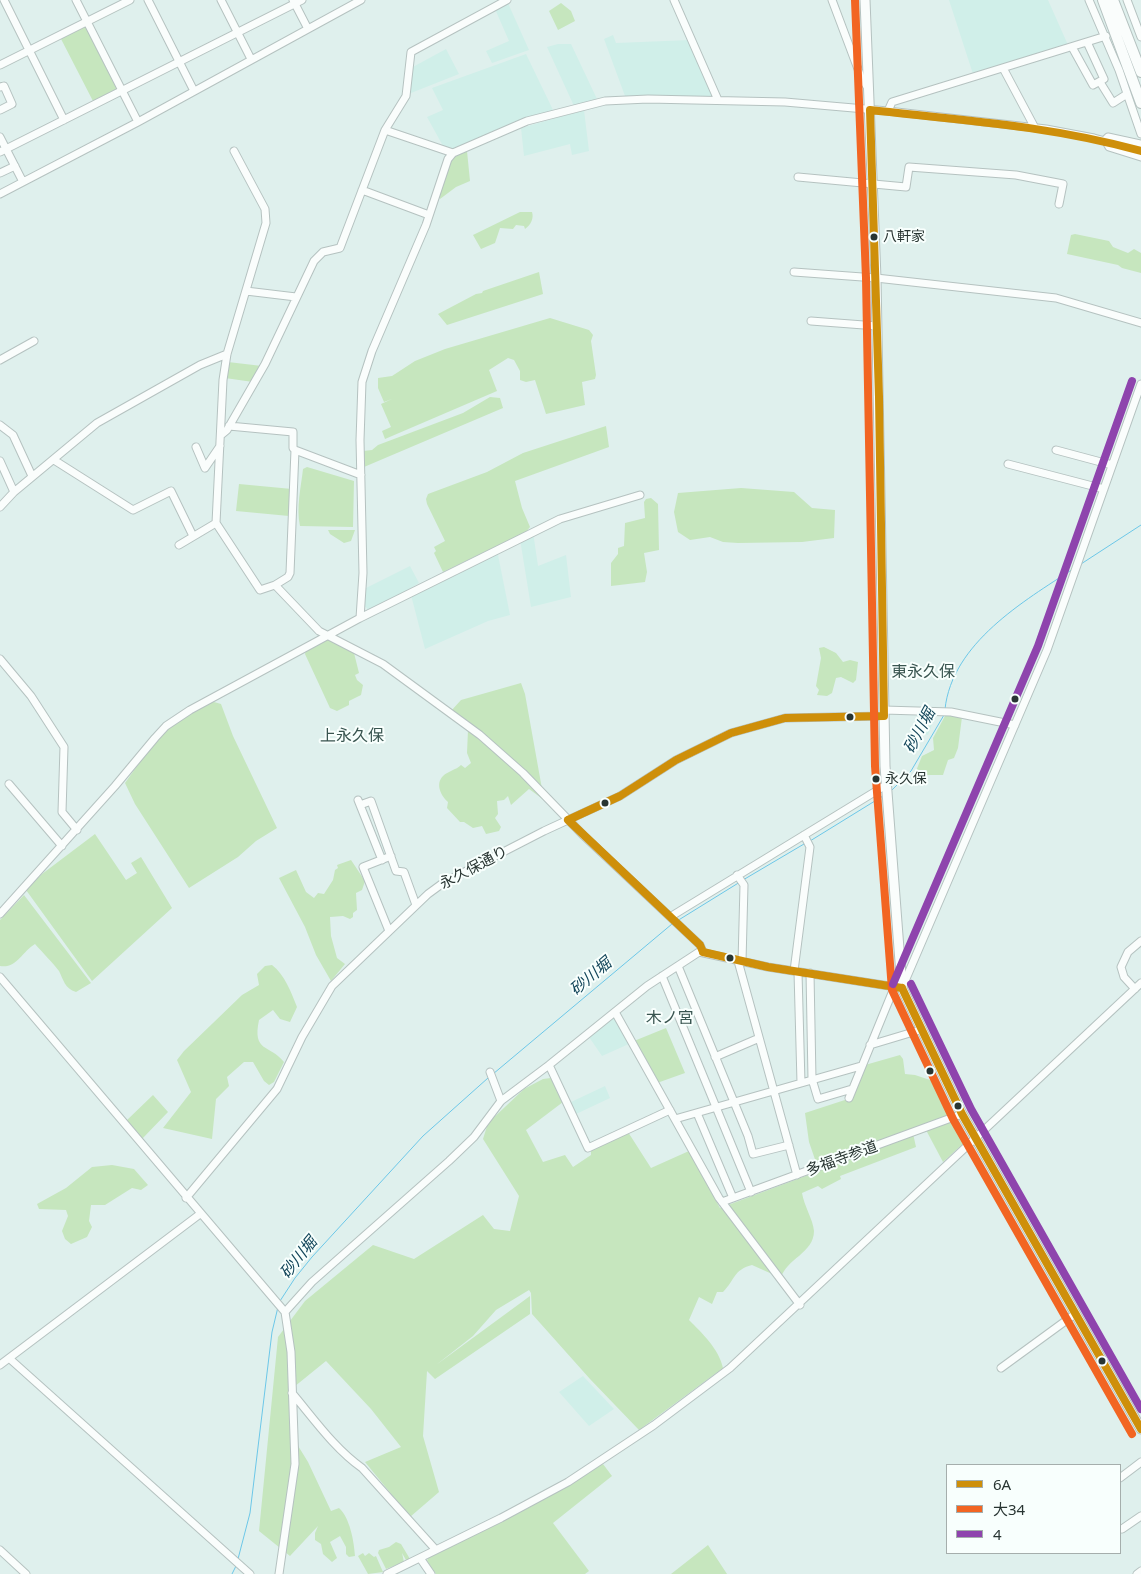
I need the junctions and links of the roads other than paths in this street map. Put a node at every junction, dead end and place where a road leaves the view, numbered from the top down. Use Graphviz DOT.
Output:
graph roads {
  1 [pos="4,0"];
  2 [pos="76,0"];
  3 [pos="130,0"];
  4 [pos="148,0"];
  5 [pos="221,0"];
  6 [pos="302,0"];
  7 [pos="362,0"];
  8 [pos="506,0"];
  9 [pos="674,0"];
  10 [pos="832,0"];
  11 [pos="865,0"];
  12 [pos="1090,0"];
  13 [pos="1103,0"];
  14 [pos="1113,0"];
  15 [pos="1127,0"];
  16 [pos="294,2"];
  17 [pos="87,22"];
  18 [pos="1137,26"];
  19 [pos="308,28"];
  20 [pos="237,32"];
  21 [pos="1106,36"];
  22 [pos="1141,37"];
  23 [pos="1087,42"];
  24 [pos="1072,47"];
  25 [pos="30,51"];
  26 [pos="251,59"];
  27 [pos="179,61"];
  28 [pos="0,65"];
  29 [pos="1003,68"];
  30 [pos="1141,72"];
  31 [pos="1100,82"];
  32 [pos="0,87"];
  33 [pos="122,90"];
  34 [pos="869,90"];
  35 [pos="194,91"];
  36 [pos="1127,94"];
  37 [pos="718,100"];
  38 [pos="1141,103"];
  39 [pos="0,110"];
  40 [pos="870,110"];
  41 [pos="888,111"];
  42 [pos="64,120"];
  43 [pos="138,122"];
  44 [pos="1034,128"];
  45 [pos="385,130"];
  46 [pos="1141,134"];
  47 [pos="0,137"];
  48 [pos="1105,140"];
  49 [pos="1141,144"];
  50 [pos="3,150"];
  51 [pos="234,151"];
  52 [pos="1141,151"];
  53 [pos="453,153"];
  54 [pos="1141,157"];
  55 [pos="15,166"];
  56 [pos="0,174"];
  57 [pos="798,177"];
  58 [pos="23,182"];
  59 [pos="872,184"];
  60 [pos="362,190"];
  61 [pos="0,194"];
  62 [pos="1059,204"];
  63 [pos="429,215"];
  64 [pos="794,272"];
  65 [pos="876,278"];
  66 [pos="246,291"];
  67 [pos="296,296"];
  68 [pos="811,321"];
  69 [pos="1141,323"];
  70 [pos="877,326"];
  71 [pos="34,341"];
  72 [pos="227,354"];
  73 [pos="0,360"];
  74 [pos="1141,384"];
  75 [pos="0,425"];
  76 [pos="229,426"];
  77 [pos="221,435"];
  78 [pos="220,445"];
  79 [pos="196,447"];
  80 [pos="295,450"];
  81 [pos="1056,450"];
  82 [pos="54,460"];
  83 [pos="0,461"];
  84 [pos="1008,464"];
  85 [pos="1112,465"];
  86 [pos="361,475"];
  87 [pos="32,476"];
  88 [pos="1104,489"];
  89 [pos="14,492"];
  90 [pos="640,495"];
  91 [pos="0,507"];
  92 [pos="216,523"];
  93 [pos="193,536"];
  94 [pos="178,545"];
  95 [pos="275,585"];
  96 [pos="360,618"];
  97 [pos="328,637"];
  98 [pos="0,658"];
  99 [pos="884,713"];
  100 [pos="1015,726"];
  101 [pos="9,784"];
  102 [pos="886,786"];
  103 [pos="568,820"];
  104 [pos="77,830"];
  105 [pos="804,835"];
  106 [pos="62,846"];
  107 [pos="391,856"];
  108 [pos="382,860"];
  109 [pos="738,876"];
  110 [pos="416,905"];
  111 [pos="0,914"];
  112 [pos="671,918"];
  113 [pos="389,931"];
  114 [pos="1141,941"];
  115 [pos="703,952"];
  116 [pos="740,962"];
  117 [pos="678,966"];
  118 [pos="796,972"];
  119 [pos="810,973"];
  120 [pos="662,976"];
  121 [pos="0,977"];
  122 [pos="1141,983"];
  123 [pos="898,988"];
  124 [pos="1135,989"];
  125 [pos="615,1012"];
  126 [pos="811,1025"];
  127 [pos="799,1026"];
  128 [pos="920,1030"];
  129 [pos="758,1039"];
  130 [pos="870,1045"];
  131 [pos="715,1057"];
  132 [pos="549,1065"];
  133 [pos="861,1066"];
  134 [pos="490,1072"];
  135 [pos="812,1079"];
  136 [pos="801,1083"];
  137 [pos="852,1089"];
  138 [pos="774,1090"];
  139 [pos="849,1098"];
  140 [pos="501,1101"];
  141 [pos="733,1102"];
  142 [pos="716,1107"];
  143 [pos="670,1110"];
  144 [pos="697,1112"];
  145 [pos="962,1114"];
  146 [pos="675,1119"];
  147 [pos="976,1140"];
  148 [pos="789,1145"];
  149 [pos="797,1175"];
  150 [pos="750,1192"];
  151 [pos="186,1198"];
  152 [pos="733,1198"];
  153 [pos="722,1202"];
  154 [pos="200,1214"];
  155 [pos="800,1304"];
  156 [pos="283,1310"];
  157 [pos="1075,1314"];
  158 [pos="10,1359"];
  159 [pos="0,1366"];
  160 [pos="1002,1368"];
  161 [pos="292,1393"];
  162 [pos="1141,1429"];
  163 [pos="1141,1462"];
  164 [pos="1121,1477"];
  165 [pos="1141,1516"];
  166 [pos="1122,1529"];
  167 [pos="0,1550"];
  168 [pos="436,1550"];
  169 [pos="420,1558"];
  170 [pos="1141,1571"];
  171 [pos="26,1574"];
  172 [pos="250,1574"];
  173 [pos="279,1574"];
  174 [pos="387,1574"];
  175 [pos="431,1574"];
  176 [pos="1137,1574"];
  1 -- 25 [label="street"];
  2 -- 17 [label="street"];
  3 -- 17 [label="street"];
  4 -- 27 [label="street"];
  5 -- 20 [label="street"];
  6 -- 16 [label="street"];
  7 -- 19 [label="street"];
  8 -- 45 [label="street"];
  9 -- 37 [label="street"];
  10 -- 34 [label="street"];
  11 -- 34 [label="main road"];
  12 -- 21 [label="street"];
  13 -- 38 [label="highway"];
  14 -- 30 [label="highway"];
  15 -- 18 [label="street"];
  16 -- 19 [label="street"];
  16 -- 20 [label="street"];
  17 -- 25 [label="street"];
  17 -- 33 [label="street"];
  18 -- 22 [label="street"];
  19 -- 26 [label="street"];
  20 -- 26 [label="street"];
  20 -- 27 [label="street"];
  21 -- 23 [label="street"];
  21 -- 36 [label="street"];
  23 -- 24 [label="street"];
  23 -- 31 [label="street"];
  24 -- 29 [label="street"];
  24 -- 31 [label="street"];
  25 -- 28 [label="street"];
  25 -- 42 [label="street"];
  26 -- 35 [label="street"];
  27 -- 33 [label="street"];
  27 -- 35 [label="street"];
  29 -- 41 [label="street"];
  29 -- 44 [label="street"];
  31 -- 36 [label="street"];
  32 -- 39 [label="street"];
  33 -- 42 [label="street"];
  33 -- 43 [label="street"];
  34 -- 40 [label="main road"];
  35 -- 43 [label="street"];
  36 -- 46 [label="street"];
  37 -- 40 [label="street"];
  37 -- 53 [label="street"];
  40 -- 41 [label="street"];
  40 -- 59 [label="main road"];
  41 -- 44 [label="street"];
  42 -- 50 [label="street"];
  43 -- 58 [label="street"];
  44 -- 48 [label="street"];
  45 -- 53 [label="street"];
  45 -- 60 [label="street"];
  47 -- 50 [label="street"];
  48 -- 49 [label="street"];
  48 -- 52 [label="street"];
  48 -- 54 [label="street"];
  50 -- 55 [label="street"];
  51 -- 66 [label="street"];
  53 -- 63 [label="street"];
  55 -- 56 [label="street"];
  55 -- 58 [label="street"];
  57 -- 59 [label="street"];
  58 -- 61 [label="street"];
  59 -- 62 [label="street"];
  59 -- 65 [label="main road"];
  60 -- 63 [label="street"];
  60 -- 67 [label="street"];
  63 -- 86 [label="street"];
  64 -- 65 [label="street"];
  65 -- 69 [label="street"];
  65 -- 70 [label="main road"];
  66 -- 67 [label="street"];
  66 -- 72 [label="street"];
  67 -- 76 [label="street"];
  68 -- 70 [label="street"];
  70 -- 99 [label="main road"];
  71 -- 73 [label="street"];
  72 -- 77 [label="street"];
  72 -- 82 [label="street"];
  74 -- 85 [label="street"];
  75 -- 87 [label="street"];
  76 -- 77 [label="street"];
  76 -- 80 [label="street"];
  77 -- 78 [label="street"];
  78 -- 79 [label="street"];
  78 -- 92 [label="street"];
  80 -- 86 [label="street"];
  80 -- 95 [label="street"];
  81 -- 85 [label="street"];
  82 -- 87 [label="street"];
  82 -- 93 [label="street"];
  83 -- 89 [label="street"];
  84 -- 88 [label="street"];
  85 -- 88 [label="street"];
  86 -- 96 [label="street"];
  87 -- 89 [label="street"];
  88 -- 100 [label="street"];
  89 -- 91 [label="street"];
  90 -- 96 [label="street"];
  92 -- 93 [label="street"];
  92 -- 95 [label="street"];
  93 -- 94 [label="street"];
  95 -- 97 [label="street"];
  96 -- 97 [label="street"];
  97 -- 103 [label="street"];
  97 -- 104 [label="street"];
  98 -- 104 [label="street"];
  99 -- 100 [label="street, 永久保通り"];
  99 -- 102 [label="main road"];
  99 -- 103 [label="street, 永久保通り"];
  100 -- 123 [label="street"];
  101 -- 106 [label="street"];
  102 -- 105 [label="street"];
  102 -- 123 [label="main road"];
  103 -- 110 [label="street, 永久保通り"];
  103 -- 112 [label="street"];
  104 -- 106 [label="street"];
  105 -- 109 [label="street"];
  105 -- 118 [label="street"];
  106 -- 111 [label="street"];
  107 -- 108 [label="street"];
  107 -- 108 [label="street"];
  107 -- 110 [label="street"];
  108 -- 113 [label="street"];
  109 -- 112 [label="street"];
  109 -- 116 [label="street"];
  110 -- 113 [label="street, 永久保通り"];
  112 -- 115 [label="street"];
  113 -- 151 [label="street, 永久保通り"];
  114 -- 124 [label="street"];
  115 -- 116 [label="street"];
  115 -- 117 [label="street"];
  116 -- 118 [label="street"];
  116 -- 129 [label="street"];
  117 -- 120 [label="street"];
  117 -- 131 [label="street"];
  118 -- 119 [label="street"];
  118 -- 127 [label="street"];
  119 -- 123 [label="street"];
  119 -- 126 [label="street"];
  120 -- 125 [label="street"];
  120 -- 142 [label="street"];
  121 -- 151 [label="street"];
  122 -- 124 [label="street"];
  123 -- 128 [label="main road"];
  123 -- 130 [label="street"];
  124 -- 147 [label="street"];
  125 -- 132 [label="street"];
  125 -- 143 [label="street"];
  126 -- 127 [label="street"];
  126 -- 135 [label="street"];
  127 -- 136 [label="street"];
  128 -- 130 [label="street"];
  128 -- 145 [label="main road"];
  129 -- 131 [label="street"];
  129 -- 138 [label="street"];
  130 -- 133 [label="street"];
  131 -- 141 [label="street"];
  132 -- 140 [label="street"];
  132 -- 143 [label="street"];
  133 -- 135 [label="street"];
  133 -- 137 [label="street"];
  134 -- 140 [label="street"];
  135 -- 136 [label="street"];
  135 -- 137 [label="street"];
  136 -- 138 [label="street"];
  137 -- 139 [label="street"];
  138 -- 141 [label="street"];
  138 -- 148 [label="street"];
  140 -- 156 [label="street"];
  141 -- 142 [label="street"];
  141 -- 148 [label="street"];
  142 -- 144 [label="street"];
  142 -- 150 [label="street"];
  143 -- 146 [label="street"];
  144 -- 146 [label="street"];
  144 -- 152 [label="street"];
  145 -- 147 [label="main road"];
  145 -- 149 [label="street, 多福寺参道"];
  146 -- 153 [label="street"];
  147 -- 155 [label="street"];
  147 -- 157 [label="main road"];
  148 -- 149 [label="street"];
  149 -- 150 [label="street, 多福寺参道"];
  150 -- 152 [label="street, 多福寺参道"];
  151 -- 154 [label="street"];
  152 -- 153 [label="street, 多福寺参道"];
  153 -- 155 [label="street"];
  154 -- 156 [label="street"];
  154 -- 158 [label="street"];
  155 -- 168 [label="street"];
  156 -- 161 [label="street"];
  157 -- 160 [label="street"];
  157 -- 162 [label="main road"];
  158 -- 159 [label="street"];
  158 -- 172 [label="street"];
  161 -- 168 [label="street"];
  161 -- 173 [label="street"];
  163 -- 164 [label="street"];
  165 -- 166 [label="street"];
  167 -- 171 [label="street"];
  168 -- 169 [label="street"];
  169 -- 174 [label="street"];
  169 -- 175 [label="street"];
  170 -- 176 [label="street"];
}
